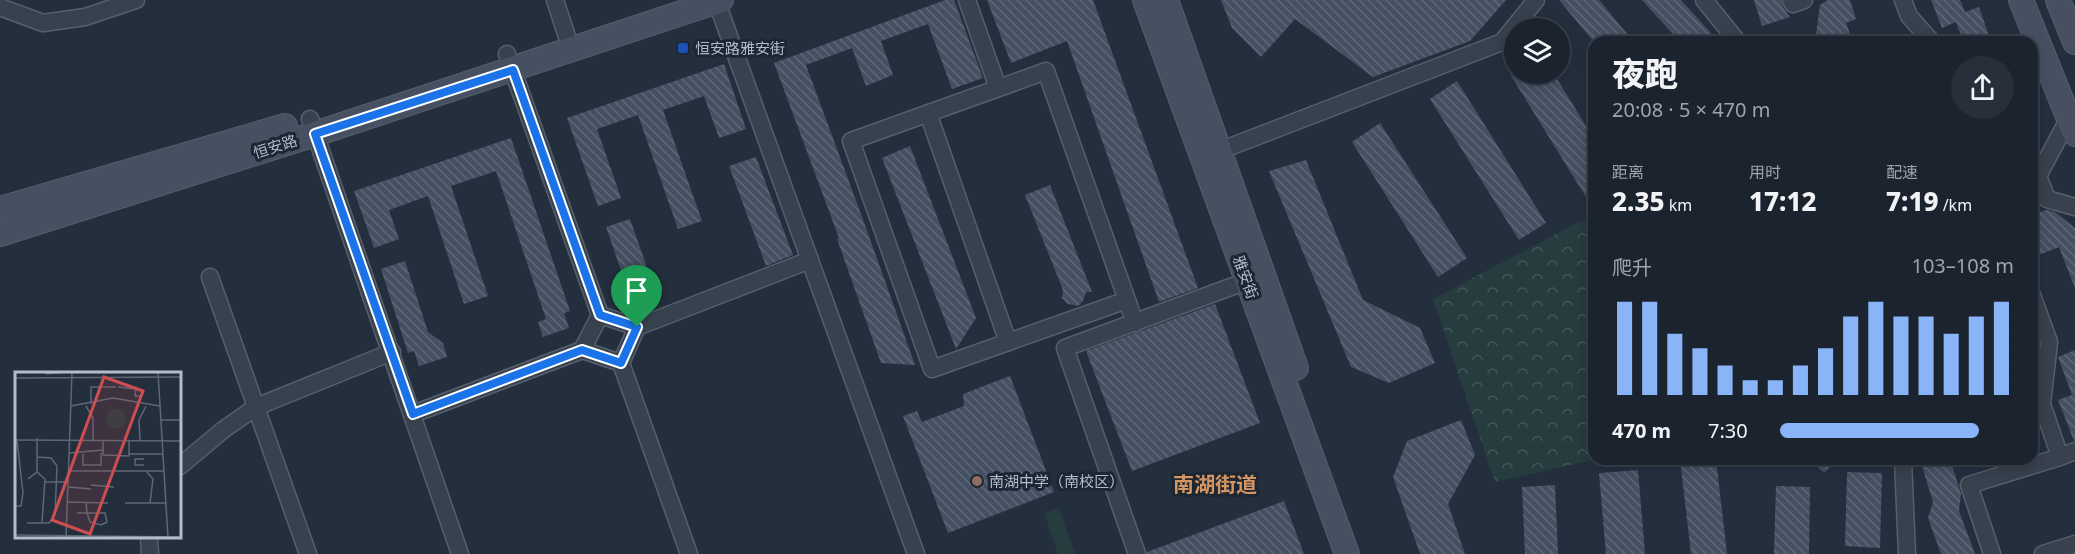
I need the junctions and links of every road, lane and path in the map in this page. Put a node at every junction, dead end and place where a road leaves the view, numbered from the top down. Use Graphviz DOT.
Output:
graph roads {
  1 [pos="136,0"];
  2 [pos="555,0"];
  3 [pos="672,0"];
  4 [pos="718,0"];
  5 [pos="967,0"];
  6 [pos="1145,0"];
  7 [pos="1166,0"];
  8 [pos="1536,0"];
  9 [pos="1704,0"];
  10 [pos="1791,0"];
  11 [pos="1804,0"];
  12 [pos="1903,0"];
  13 [pos="2022,0"];
  14 [pos="2058,0"];
  15 [pos="0,8"];
  16 [pos="1733,36"];
  17 [pos="1927,36"];
  18 [pos="2036,36"];
  19 [pos="2038,40"];
  20 [pos="569,42"];
  21 [pos="2075,42"];
  22 [pos="510,62"];
  23 [pos="998,88"];
  24 [pos="928,113"];
  25 [pos="313,126"];
  26 [pos="2072,126"];
  27 [pos="1219,151"];
  28 [pos="2038,173"];
  29 [pos="2040,202"];
  30 [pos="2075,207"];
  31 [pos="0,209"];
  32 [pos="0,234"];
  33 [pos="810,260"];
  34 [pos="210,277"];
  35 [pos="1256,278"];
  36 [pos="1127,300"];
  37 [pos="2038,312"];
  38 [pos="600,315"];
  39 [pos="1135,323"];
  40 [pos="637,327"];
  41 [pos="1008,342"];
  42 [pos="582,350"];
  43 [pos="392,352"];
  44 [pos="621,363"];
  45 [pos="256,407"];
  46 [pos="413,414"];
  47 [pos="2067,454"];
  48 [pos="2038,463"];
  49 [pos="182,464"];
  50 [pos="1903,465"];
  51 [pos="2032,465"];
  52 [pos="149,539"];
  53 [pos="2075,544"];
  54 [pos="150,554"];
  55 [pos="308,554"];
  56 [pos="460,554"];
  57 [pos="689,554"];
  58 [pos="916,554"];
  59 [pos="1137,554"];
  60 [pos="1347,554"];
  61 [pos="1364,554"];
  62 [pos="1907,554"];
  63 [pos="1992,554"];
  64 [pos="2043,554"];
  1 -- 15 [label="street"];
  2 -- 20 [label="street"];
  3 -- 20 [label="main road, 恒安路"];
  4 -- 20 [label="main road, 恒安路"];
  4 -- 33 [label="street"];
  5 -- 23 [label="street"];
  6 -- 35 [label="main road, 雅安街"];
  7 -- 27 [label="main road, 雅安街"];
  8 -- 27 [label="street"];
  9 -- 16 [label="street"];
  10 -- 11 [label="street"];
  12 -- 17 [label="street"];
  13 -- 18 [label="main road"];
  14 -- 21 [label="main road"];
  19 -- 26 [label="main road"];
  20 -- 22 [label="main road, 恒安路"];
  22 -- 25 [label="main road, 恒安路"];
  22 -- 38 [label="street"];
  23 -- 24 [label="street"];
  23 -- 36 [label="street"];
  24 -- 41 [label="street"];
  24 -- 41 [label="street"];
  25 -- 31 [label="main road, 恒安路"];
  25 -- 32 [label="main road, 恒安路"];
  25 -- 43 [label="street"];
  26 -- 28 [label="street"];
  27 -- 35 [label="main road, 雅安街"];
  29 -- 30 [label="street"];
  33 -- 40 [label="street"];
  33 -- 58 [label="street"];
  34 -- 45 [label="street"];
  35 -- 39 [label="street"];
  35 -- 60 [label="main road, 雅安街"];
  35 -- 61 [label="main road, 雅安街"];
  36 -- 39 [label="street"];
  36 -- 41 [label="street"];
  37 -- 47 [label="street"];
  38 -- 40 [label="street"];
  38 -- 42 [label="street"];
  39 -- 59 [label="street"];
  40 -- 44 [label="street"];
  42 -- 44 [label="street"];
  42 -- 46 [label="street"];
  43 -- 45 [label="street"];
  43 -- 46 [label="street"];
  44 -- 57 [label="street"];
  45 -- 49 [label="street"];
  45 -- 55 [label="street"];
  46 -- 56 [label="street"];
  47 -- 48 [label="street"];
  50 -- 62 [label="street"];
  51 -- 63 [label="street"];
  52 -- 54 [label="street"];
  53 -- 64 [label="street"];
}
